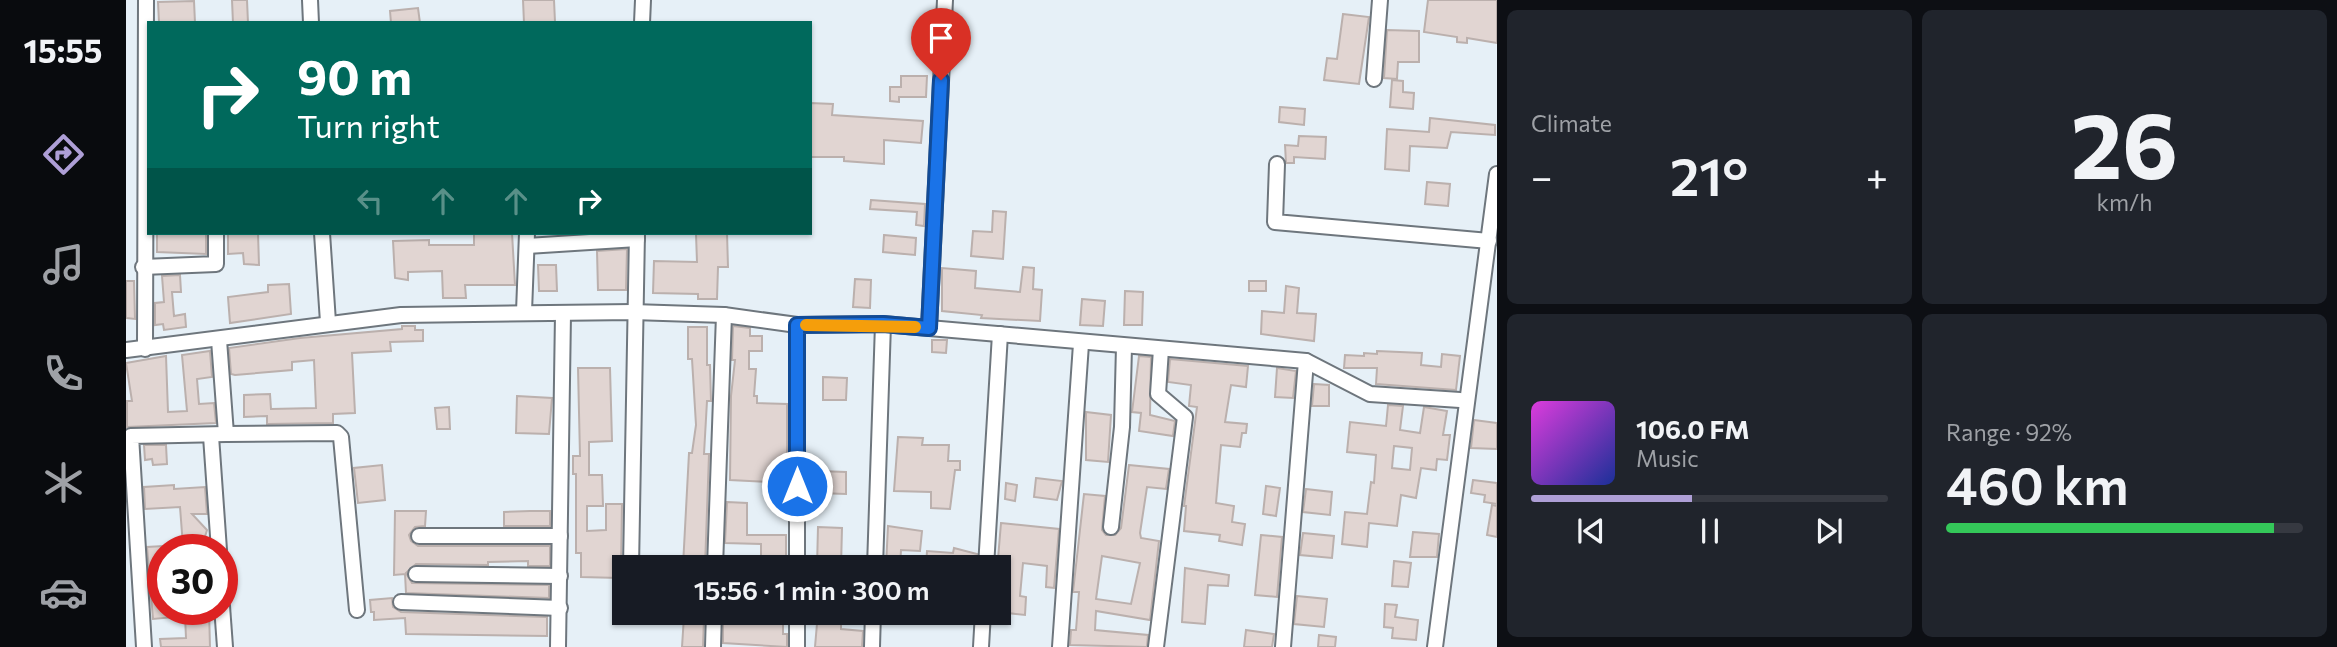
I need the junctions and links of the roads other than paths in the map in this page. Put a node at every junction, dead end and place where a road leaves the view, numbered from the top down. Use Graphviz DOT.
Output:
graph roads {
  1 [pos="146,0"];
  2 [pos="310,0"];
  3 [pos="643,0"];
  4 [pos="945,0"];
  5 [pos="1380,0"];
  6 [pos="311,21"];
  7 [pos="642,21"];
  8 [pos="146,45"];
  9 [pos="1374,79"];
  10 [pos="1277,164"];
  11 [pos="1497,174"];
  12 [pos="1496,190"];
  13 [pos="216,235"];
  14 [pos="322,235"];
  15 [pos="637,236"];
  16 [pos="527,239"];
  17 [pos="1489,241"];
  18 [pos="143,267"];
  19 [pos="1491,281"];
  20 [pos="524,312"];
  21 [pos="633,312"];
  22 [pos="564,314"];
  23 [pos="724,315"];
  24 [pos="328,322"];
  25 [pos="883,324"];
  26 [pos="797,325"];
  27 [pos="929,328"];
  28 [pos="1000,334"];
  29 [pos="219,340"];
  30 [pos="1081,344"];
  31 [pos="1124,346"];
  32 [pos="145,349"];
  33 [pos="1161,349"];
  34 [pos="126,350"];
  35 [pos="1306,361"];
  36 [pos="1460,400"];
  37 [pos="219,435"];
  38 [pos="1111,527"];
  39 [pos="219,534"];
  40 [pos="419,536"];
  41 [pos="561,536"];
  42 [pos="631,555"];
  43 [pos="715,555"];
  44 [pos="797,555"];
  45 [pos="874,555"];
  46 [pos="987,555"];
  47 [pos="416,574"];
  48 [pos="560,576"];
  49 [pos="401,602"];
  50 [pos="560,608"];
  51 [pos="357,610"];
  52 [pos="223,625"];
  53 [pos="714,625"];
  54 [pos="797,625"];
  55 [pos="873,625"];
  56 [pos="982,625"];
  57 [pos="144,647"];
  58 [pos="225,647"];
  59 [pos="558,647"];
  60 [pos="713,647"];
  61 [pos="797,647"];
  62 [pos="872,647"];
  63 [pos="981,647"];
  64 [pos="1060,647"];
  65 [pos="1157,647"];
  66 [pos="1283,647"];
  67 [pos="1435,647"];
  1 -- 8 [label="street"];
  2 -- 6 [label="street"];
  3 -- 7 [label="street"];
  4 -- 27 [label="street"];
  5 -- 9 [label="street"];
  8 -- 18 [label="street"];
  10 -- 17 [label="street"];
  11 -- 12 [label="street"];
  12 -- 17 [label="street"];
  13 -- 18 [label="street"];
  14 -- 24 [label="street"];
  15 -- 16 [label="street"];
  15 -- 21 [label="street"];
  16 -- 20 [label="street"];
  17 -- 19 [label="street"];
  18 -- 32 [label="street"];
  19 -- 67 [label="street"];
  20 -- 22 [label="street"];
  20 -- 24 [label="street"];
  21 -- 22 [label="street"];
  21 -- 23 [label="street"];
  21 -- 42 [label="street"];
  22 -- 41 [label="street"];
  23 -- 26 [label="street"];
  23 -- 43 [label="street"];
  24 -- 29 [label="street"];
  25 -- 26 [label="street"];
  25 -- 27 [label="street"];
  25 -- 45 [label="street"];
  26 -- 44 [label="street"];
  27 -- 28 [label="street"];
  28 -- 30 [label="street"];
  28 -- 46 [label="street"];
  29 -- 32 [label="street"];
  29 -- 37 [label="street"];
  30 -- 31 [label="street"];
  30 -- 64 [label="street"];
  31 -- 33 [label="street"];
  31 -- 38 [label="street"];
  32 -- 34 [label="street"];
  33 -- 35 [label="street"];
  33 -- 65 [label="street"];
  35 -- 36 [label="street"];
  35 -- 66 [label="street"];
  37 -- 39 [label="street"];
  37 -- 51 [label="street"];
  37 -- 57 [label="street"];
  40 -- 41 [label="street"];
  41 -- 48 [label="street"];
  47 -- 48 [label="street"];
  48 -- 50 [label="street"];
  49 -- 50 [label="street"];
  50 -- 59 [label="street"];
  52 -- 58 [label="street"];
  53 -- 60 [label="street"];
  54 -- 61 [label="street"];
  55 -- 62 [label="street"];
  56 -- 63 [label="street"];
}
